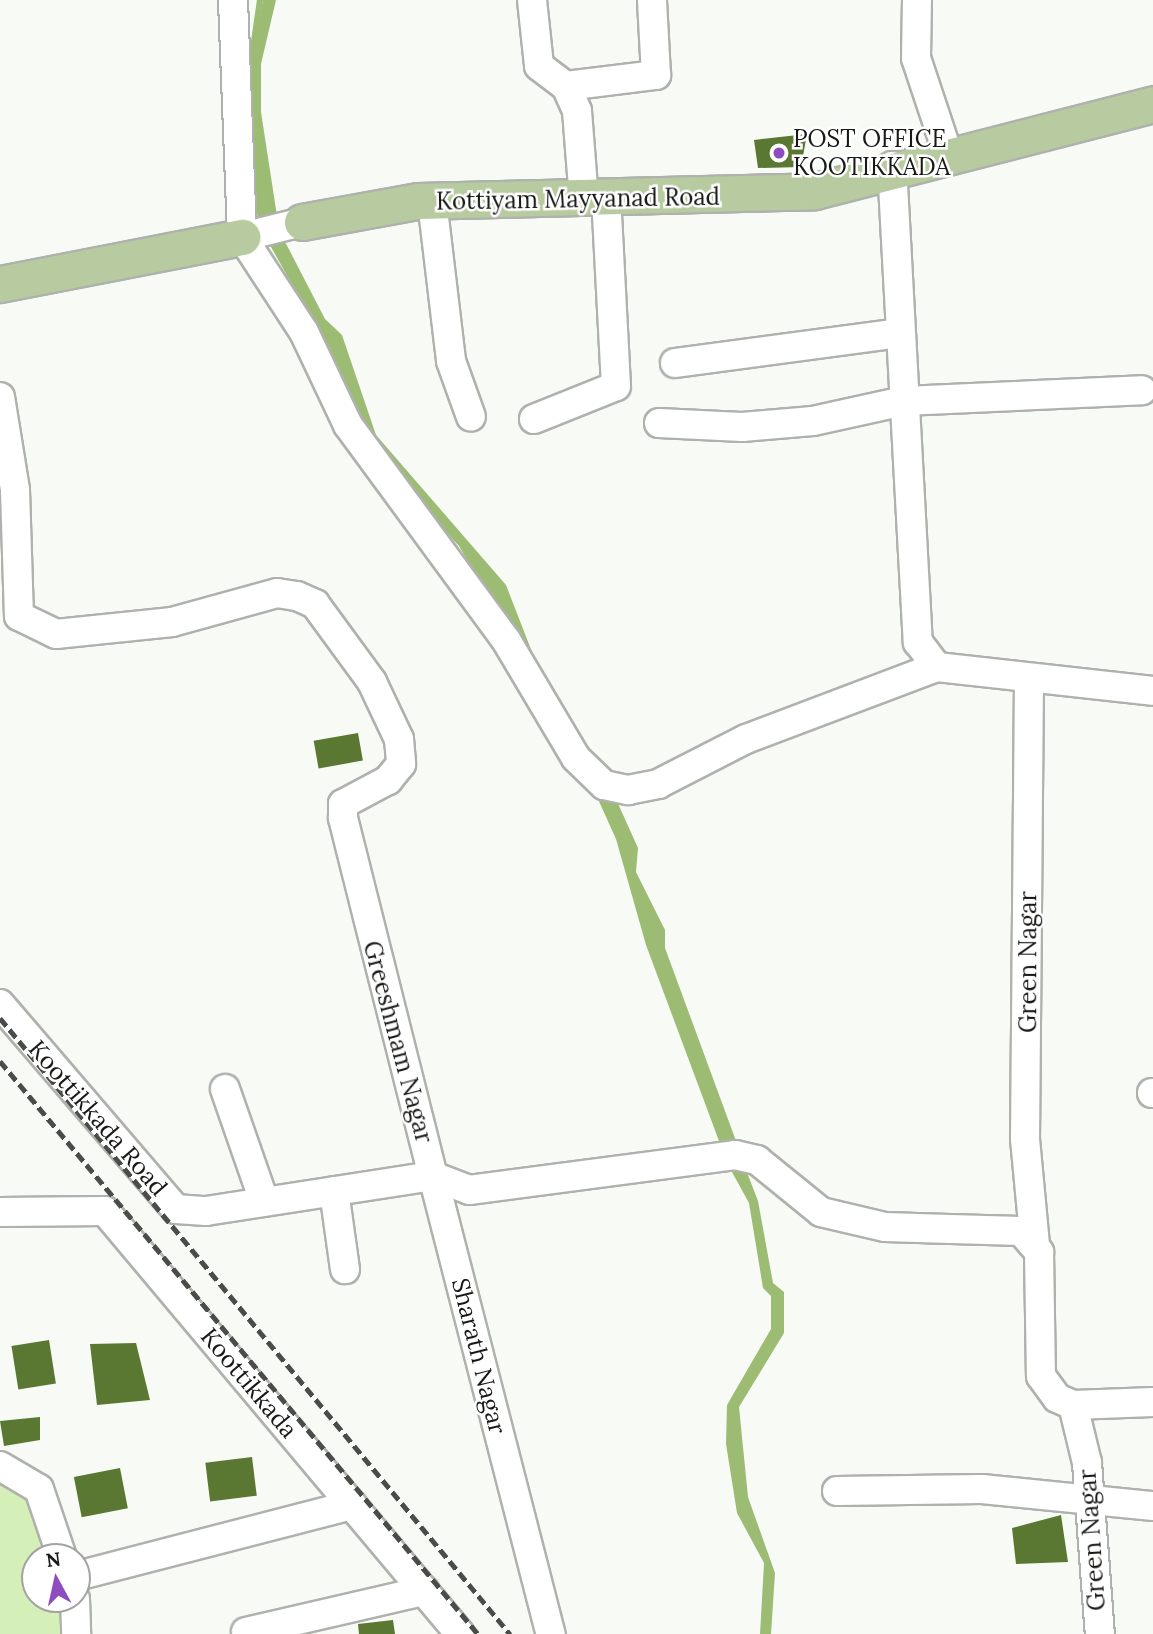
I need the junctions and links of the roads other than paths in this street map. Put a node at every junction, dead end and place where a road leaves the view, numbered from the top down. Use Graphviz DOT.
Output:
graph roads {
  1 [pos="233,0"];
  2 [pos="532,0"];
  3 [pos="652,0"];
  4 [pos="917,0"];
  5 [pos="566,86"];
  6 [pos="1153,104"];
  7 [pos="948,154"];
  8 [pos="892,166"];
  9 [pos="595,199"];
  10 [pos="432,201"];
  11 [pos="302,222"];
  12 [pos="242,237"];
  13 [pos="0,284"];
  14 [pos="900,333"];
  15 [pos="675,363"];
  16 [pos="1142,390"];
  17 [pos="0,397"];
  18 [pos="904,401"];
  19 [pos="471,416"];
  20 [pos="534,419"];
  21 [pos="659,424"];
  22 [pos="937,667"];
  23 [pos="1029,681"];
  24 [pos="1153,691"];
  25 [pos="0,1004"];
  26 [pos="225,1089"];
  27 [pos="433,1176"];
  28 [pos="334,1191"];
  29 [pos="264,1202"];
  30 [pos="0,1212"];
  31 [pos="1035,1244"];
  32 [pos="345,1269"];
  33 [pos="1153,1402"];
  34 [pos="1073,1405"];
  35 [pos="0,1466"];
  36 [pos="837,1491"];
  37 [pos="1089,1500"];
  38 [pos="352,1505"];
  39 [pos="1153,1506"];
  40 [pos="57,1543"];
  41 [pos="91,1572"];
  42 [pos="424,1591"];
  43 [pos="75,1613"];
  44 [pos="246,1632"];
  45 [pos="76,1634"];
  46 [pos="460,1634"];
  47 [pos="551,1634"];
  48 [pos="1100,1634"];
  1 -- 12 [label="street"];
  2 -- 5 [label="street"];
  3 -- 5 [label="street"];
  4 -- 7 [label="street"];
  5 -- 9 [label="street"];
  6 -- 7 [label="main road, Kottiyam Mayyanad Road"];
  7 -- 8 [label="main road, Kottiyam Mayyanad Road"];
  8 -- 9 [label="main road, Kottiyam Mayyanad Road"];
  8 -- 14 [label="street"];
  9 -- 10 [label="main road, Kottiyam Mayyanad Road"];
  9 -- 20 [label="street"];
  10 -- 11 [label="main road, Kottiyam Mayyanad Road"];
  10 -- 19 [label="street"];
  11 -- 12 [label="street, Kottiyam Mayyanad Road"];
  12 -- 13 [label="main road, Kottiyam Mayyanad Road"];
  12 -- 22 [label="street"];
  14 -- 15 [label="street"];
  14 -- 18 [label="street"];
  16 -- 18 [label="street"];
  17 -- 27 [label="street, Greeshmam Nagar"];
  18 -- 21 [label="street"];
  18 -- 22 [label="street"];
  22 -- 23 [label="street"];
  23 -- 24 [label="street"];
  23 -- 31 [label="street, Green Nagar"];
  25 -- 29 [label="street, Koottikkada Road"];
  26 -- 29 [label="street"];
  27 -- 28 [label="street"];
  27 -- 31 [label="street, Greeshmam Nagar"];
  27 -- 47 [label="street, Sharath Nagar"];
  28 -- 29 [label="street"];
  28 -- 32 [label="street"];
  30 -- 38 [label="street, Koottikkada"];
  31 -- 34 [label="street"];
  33 -- 34 [label="street"];
  34 -- 37 [label="street, Green Nagar"];
  35 -- 40 [label="street"];
  36 -- 37 [label="street"];
  37 -- 39 [label="street"];
  37 -- 48 [label="street, Green Nagar"];
  38 -- 41 [label="street"];
  38 -- 42 [label="street, Koottikkada"];
  42 -- 44 [label="street"];
  42 -- 46 [label="street, Koottikkada"];
  43 -- 45 [label="street"];
}
